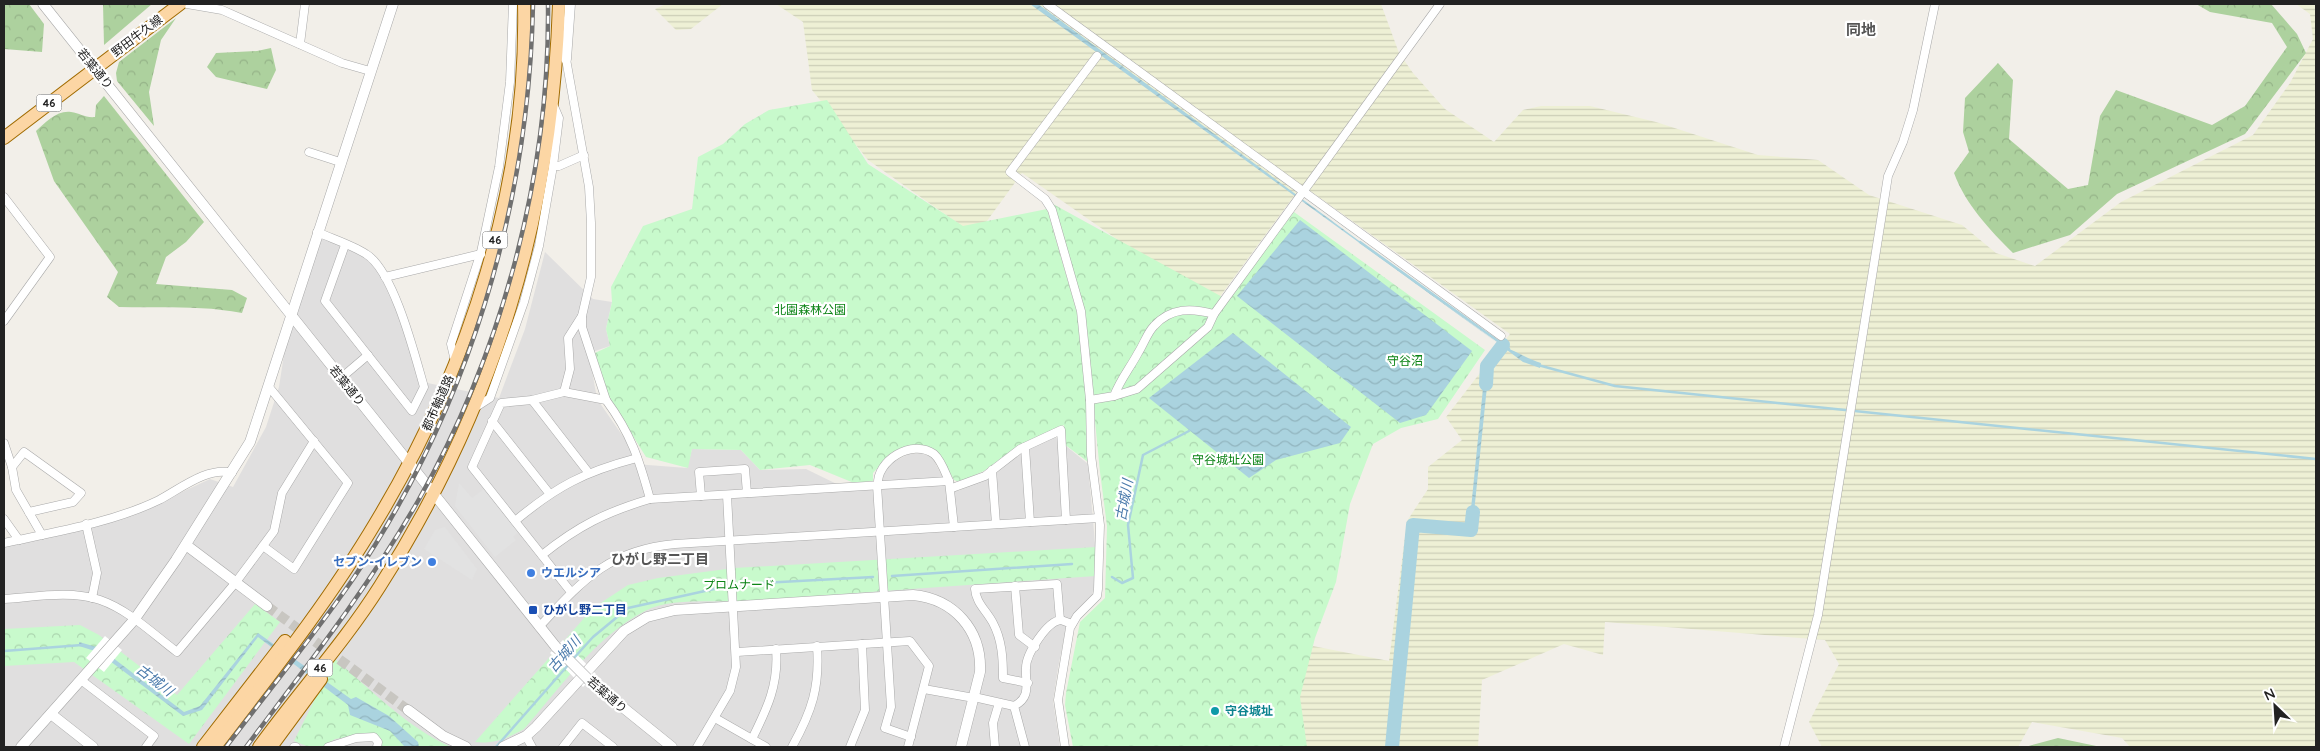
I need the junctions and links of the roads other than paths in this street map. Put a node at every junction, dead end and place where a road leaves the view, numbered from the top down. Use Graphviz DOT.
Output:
graph roads {
  1 [pos="43,4"];
  2 [pos="180,4"];
  3 [pos="188,4"];
  4 [pos="305,4"];
  5 [pos="393,4"];
  6 [pos="513,4"];
  7 [pos="559,4"];
  8 [pos="570,4"];
  9 [pos="1046,4"];
  10 [pos="1440,4"];
  11 [pos="1935,4"];
  12 [pos="524,9"];
  13 [pos="513,22"];
  14 [pos="300,44"];
  15 [pos="1097,56"];
  16 [pos="566,59"];
  17 [pos="95,68"];
  18 [pos="370,71"];
  19 [pos="552,102"];
  20 [pos="4,138"];
  21 [pos="309,152"];
  22 [pos="584,155"];
  23 [pos="340,162"];
  24 [pos="553,166"];
  25 [pos="1303,192"];
  26 [pos="4,197"];
  27 [pos="317,232"];
  28 [pos="346,245"];
  29 [pos="481,254"];
  30 [pos="385,277"];
  31 [pos="1214,314"];
  32 [pos="290,315"];
  33 [pos="582,316"];
  34 [pos="4,321"];
  35 [pos="1501,336"];
  36 [pos="368,355"];
  37 [pos="455,363"];
  38 [pos="341,378"];
  39 [pos="269,387"];
  40 [pos="564,392"];
  41 [pos="1114,396"];
  42 [pos="532,400"];
  43 [pos="606,400"];
  44 [pos="1090,400"];
  45 [pos="474,410"];
  46 [pos="492,421"];
  47 [pos="314,441"];
  48 [pos="4,443"];
  49 [pos="1025,447"];
  50 [pos="637,458"];
  51 [pos="409,462"];
  52 [pos="12,467"];
  53 [pos="992,470"];
  54 [pos="588,472"];
  55 [pos="232,473"];
  56 [pos="951,484"];
  57 [pos="877,485"];
  58 [pos="549,493"];
  59 [pos="747,493"];
  60 [pos="433,494"];
  61 [pos="727,495"];
  62 [pos="701,496"];
  63 [pos="650,499"];
  64 [pos="29,512"];
  65 [pos="1099,518"];
  66 [pos="1066,520"];
  67 [pos="516,521"];
  68 [pos="5,522"];
  69 [pos="1030,522"];
  70 [pos="86,524"];
  71 [pos="996,524"];
  72 [pos="954,527"];
  73 [pos="880,531"];
  74 [pos="42,535"];
  75 [pos="19,540"];
  76 [pos="730,541"];
  77 [pos="4,543"];
  78 [pos="186,545"];
  79 [pos="263,546"];
  80 [pos="542,555"];
  81 [pos="236,582"];
  82 [pos="1016,586"];
  83 [pos="379,588"];
  84 [pos="572,592"];
  85 [pos="883,597"];
  86 [pos="92,598"];
  87 [pos="4,599"];
  88 [pos="267,606"];
  89 [pos="734,606"];
  90 [pos="314,614"];
  91 [pos="134,620"];
  92 [pos="1060,620"];
  93 [pos="1072,624"];
  94 [pos="539,627"];
  95 [pos="886,642"];
  96 [pos="862,644"];
  97 [pos="816,646"];
  98 [pos="1035,647"];
  99 [pos="776,649"];
  100 [pos="737,652"];
  101 [pos="81,680"];
  102 [pos="1028,683"];
  103 [pos="924,689"];
  104 [pos="974,698"];
  105 [pos="999,702"];
  106 [pos="1014,706"];
  107 [pos="408,710"];
  108 [pos="51,714"];
  109 [pos="715,718"];
  110 [pos="526,736"];
  111 [pos="911,737"];
  112 [pos="752,739"];
  113 [pos="90,746"];
  114 [pos="21,747"];
  115 [pos="146,747"];
  116 [pos="203,747"];
  117 [pos="215,747"];
  118 [pos="259,747"];
  119 [pos="271,747"];
  120 [pos="328,747"];
  121 [pos="377,747"];
  122 [pos="463,747"];
  123 [pos="503,747"];
  124 [pos="532,747"];
  125 [pos="563,747"];
  126 [pos="613,747"];
  127 [pos="672,747"];
  128 [pos="697,747"];
  129 [pos="766,747"];
  130 [pos="792,747"];
  131 [pos="850,747"];
  132 [pos="908,747"];
  133 [pos="961,747"];
  134 [pos="995,747"];
  135 [pos="1025,747"];
  136 [pos="1065,747"];
  137 [pos="1784,747"];
  1 -- 17 [label="street, 若葉通り"];
  2 -- 17 [label="main road, 野田牛久線 / 46"];
  3 -- 14 [label="street"];
  4 -- 14 [label="street"];
  5 -- 18 [label="street"];
  6 -- 13 [label="street"];
  7 -- 19 [label="main road, 46"];
  8 -- 16 [label="street"];
  9 -- 25 [label="street"];
  10 -- 25 [label="street"];
  11 -- 137 [label="street"];
  12 -- 13 [label="street"];
  12 -- 37 [label="main road, 都市軸道路 / 46"];
  13 -- 29 [label="street"];
  14 -- 18 [label="street"];
  15 -- 44 [label="street"];
  16 -- 22 [label="street"];
  17 -- 20 [label="main road, 46"];
  17 -- 32 [label="street, 若葉通り"];
  18 -- 23 [label="street"];
  19 -- 24 [label="street"];
  19 -- 45 [label="main road, 46"];
  21 -- 23 [label="street"];
  22 -- 24 [label="street"];
  22 -- 33 [label="street"];
  23 -- 27 [label="street"];
  24 -- 45 [label="street"];
  25 -- 31 [label="street"];
  25 -- 35 [label="street"];
  26 -- 34 [label="street"];
  27 -- 28 [label="street"];
  27 -- 32 [label="street"];
  28 -- 30 [label="street"];
  28 -- 36 [label="street"];
  29 -- 30 [label="street"];
  29 -- 37 [label="street"];
  30 -- 36 [label="street"];
  31 -- 41 [label="street"];
  31 -- 41 [label="street"];
  32 -- 38 [label="street, 若葉通り"];
  32 -- 39 [label="street"];
  33 -- 40 [label="street"];
  33 -- 43 [label="street"];
  36 -- 38 [label="street"];
  37 -- 51 [label="main road, 都市軸道路 / 46"];
  38 -- 51 [label="street, 若葉通り"];
  39 -- 47 [label="street"];
  39 -- 55 [label="street"];
  40 -- 42 [label="street"];
  40 -- 43 [label="street"];
  41 -- 44 [label="street"];
  42 -- 46 [label="street"];
  42 -- 54 [label="street"];
  43 -- 50 [label="street"];
  44 -- 65 [label="street"];
  45 -- 60 [label="main road, 46"];
  46 -- 58 [label="street"];
  46 -- 67 [label="street"];
  47 -- 79 [label="street"];
  47 -- 79 [label="street"];
  48 -- 52 [label="street"];
  49 -- 53 [label="street"];
  49 -- 66 [label="street"];
  49 -- 69 [label="street"];
  50 -- 54 [label="street"];
  50 -- 63 [label="street"];
  51 -- 60 [label="street, 若葉通り"];
  51 -- 90 [label="main road, 都市軸道路 / 46"];
  52 -- 64 [label="street"];
  52 -- 64 [label="street"];
  53 -- 56 [label="street"];
  53 -- 71 [label="street"];
  54 -- 58 [label="street"];
  55 -- 70 [label="street"];
  55 -- 78 [label="street"];
  56 -- 57 [label="street"];
  56 -- 57 [label="street"];
  56 -- 72 [label="street"];
  57 -- 59 [label="street"];
  57 -- 73 [label="street"];
  58 -- 67 [label="street"];
  59 -- 61 [label="street"];
  59 -- 62 [label="street"];
  60 -- 83 [label="main road, 46"];
  60 -- 94 [label="street, 若葉通り"];
  61 -- 62 [label="street"];
  61 -- 76 [label="street"];
  62 -- 63 [label="street"];
  63 -- 80 [label="street"];
  64 -- 74 [label="street"];
  65 -- 66 [label="street"];
  65 -- 93 [label="street"];
  66 -- 69 [label="street"];
  67 -- 80 [label="street"];
  68 -- 75 [label="street"];
  69 -- 71 [label="street"];
  70 -- 74 [label="street"];
  70 -- 86 [label="street"];
  71 -- 72 [label="street"];
  72 -- 73 [label="street"];
  73 -- 76 [label="street"];
  73 -- 85 [label="street"];
  74 -- 75 [label="street"];
  75 -- 77 [label="street"];
  76 -- 84 [label="street"];
  76 -- 89 [label="street"];
  78 -- 81 [label="street"];
  78 -- 91 [label="street"];
  79 -- 81 [label="street"];
  80 -- 84 [label="street"];
  81 -- 88 [label="street"];
  81 -- 91 [label="street"];
  82 -- 92 [label="street"];
  82 -- 98 [label="street"];
  82 -- 102 [label="street"];
  83 -- 118 [label="main road, 46"];
  83 -- 119 [label="main road, 46"];
  84 -- 94 [label="street"];
  85 -- 89 [label="street"];
  85 -- 95 [label="street"];
  85 -- 104 [label="street"];
  86 -- 87 [label="street"];
  86 -- 91 [label="street"];
  89 -- 100 [label="street"];
  89 -- 110 [label="street"];
  90 -- 116 [label="main road, 46"];
  90 -- 117 [label="main road, 都市軸道路 / 46"];
  91 -- 101 [label="street"];
  92 -- 93 [label="street"];
  92 -- 98 [label="street"];
  93 -- 136 [label="street"];
  94 -- 127 [label="street, 若葉通り, bridge"];
  95 -- 96 [label="street"];
  95 -- 103 [label="street"];
  95 -- 111 [label="street"];
  96 -- 97 [label="street"];
  96 -- 131 [label="street"];
  97 -- 99 [label="street"];
  97 -- 130 [label="street"];
  98 -- 102 [label="street"];
  99 -- 100 [label="street"];
  99 -- 112 [label="street"];
  100 -- 109 [label="street"];
  101 -- 108 [label="street"];
  101 -- 115 [label="street"];
  102 -- 106 [label="street"];
  103 -- 104 [label="street"];
  103 -- 111 [label="street"];
  104 -- 105 [label="street"];
  104 -- 133 [label="street"];
  105 -- 106 [label="street"];
  105 -- 134 [label="street"];
  106 -- 135 [label="street"];
  107 -- 122 [label="street"];
  108 -- 113 [label="street"];
  108 -- 114 [label="street"];
  109 -- 112 [label="street"];
  109 -- 128 [label="street"];
  110 -- 123 [label="street"];
  110 -- 124 [label="street"];
  111 -- 132 [label="street"];
  112 -- 129 [label="street"];
  120 -- 121 [label="street"];
  125 -- 126 [label="street"];
}
